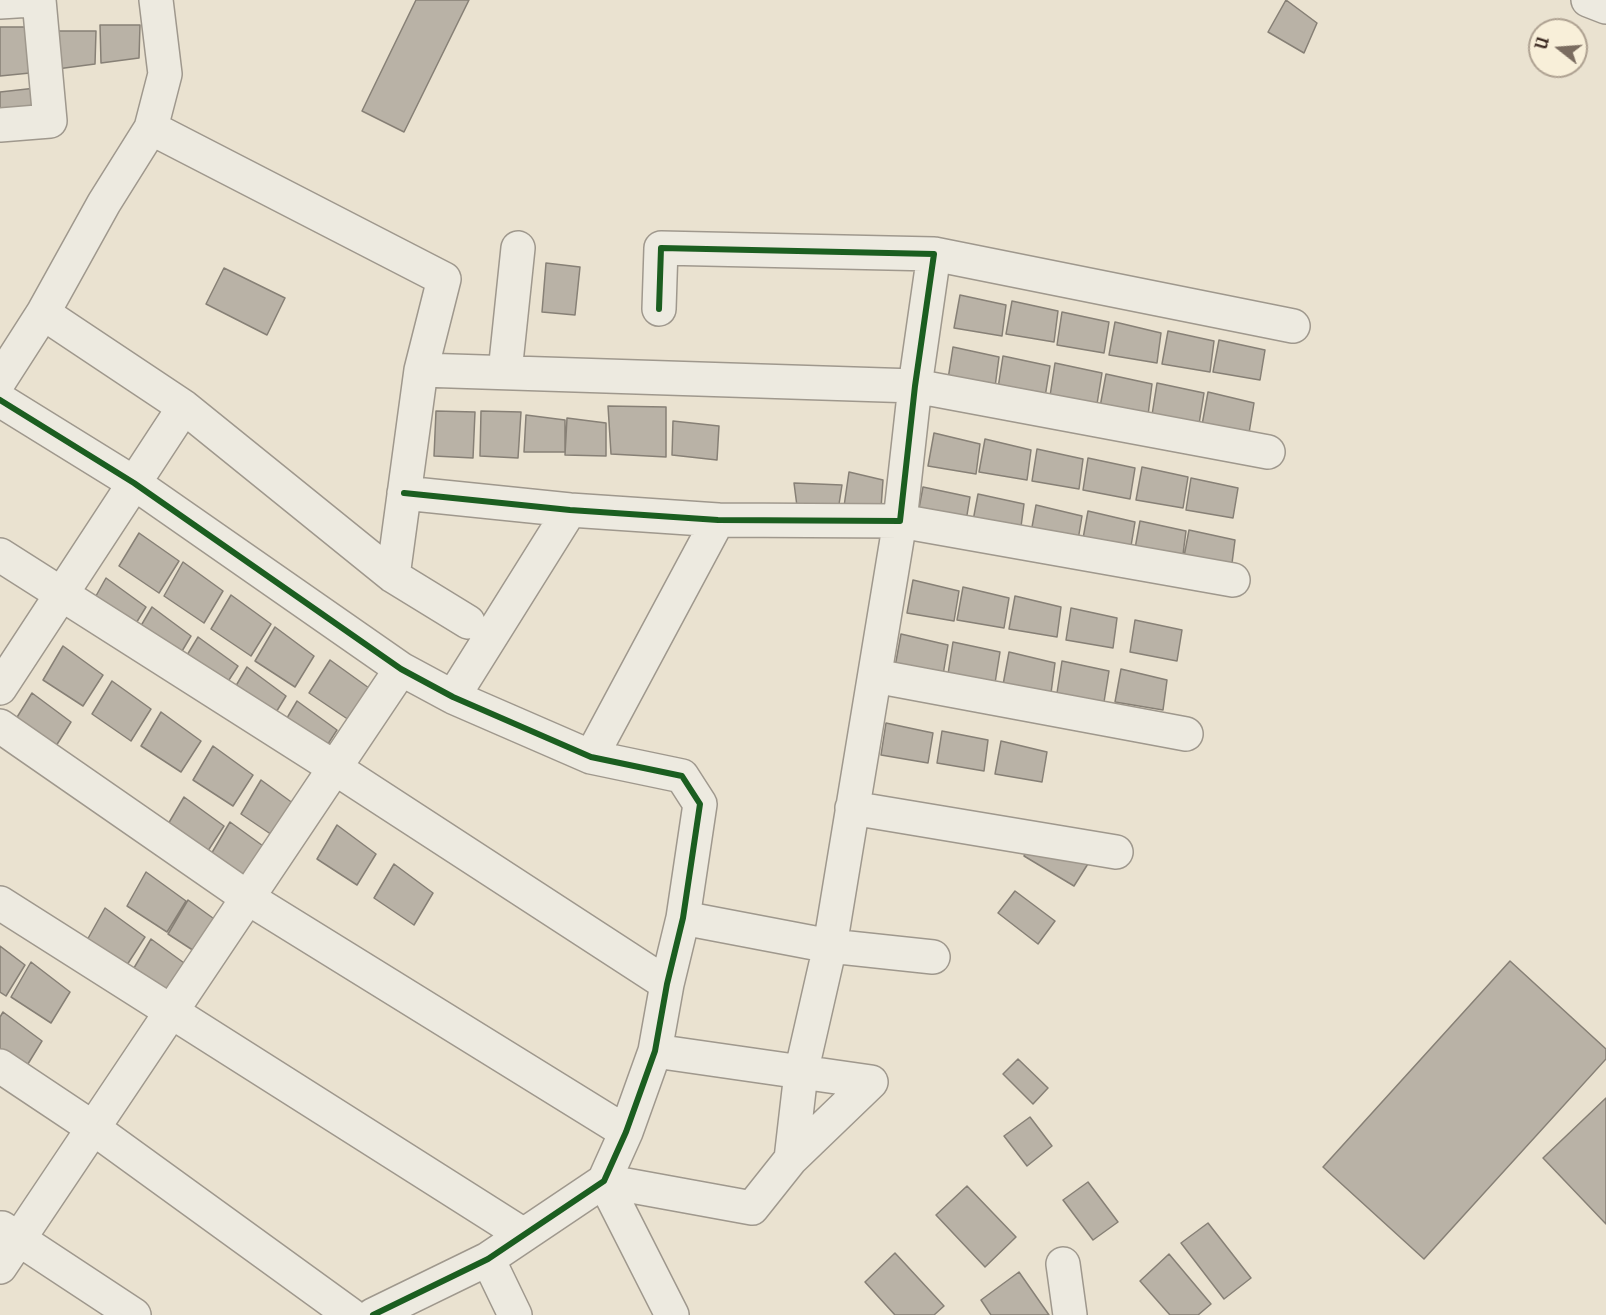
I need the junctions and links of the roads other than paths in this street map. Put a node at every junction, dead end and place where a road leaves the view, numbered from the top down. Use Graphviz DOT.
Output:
graph roads {
  1 [pos="32,0"];
  2 [pos="39,0"];
  3 [pos="156,0"];
  4 [pos="1588,0"];
  5 [pos="0,2"];
  6 [pos="1606,7"];
  7 [pos="0,125"];
  8 [pos="151,128"];
  9 [pos="518,248"];
  10 [pos="934,254"];
  11 [pos="659,309"];
  12 [pos="43,313"];
  13 [pos="1293,326"];
  14 [pos="421,370"];
  15 [pos="505,372"];
  16 [pos="0,380"];
  17 [pos="915,386"];
  18 [pos="0,400"];
  19 [pos="184,407"];
  20 [pos="1268,452"];
  21 [pos="134,483"];
  22 [pos="404,493"];
  23 [pos="570,510"];
  24 [pos="718,520"];
  25 [pos="900,521"];
  26 [pos="0,555"];
  27 [pos="393,576"];
  28 [pos="1233,580"];
  29 [pos="61,594"];
  30 [pos="468,622"];
  31 [pos="401,669"];
  32 [pos="875,676"];
  33 [pos="0,688"];
  34 [pos="453,697"];
  35 [pos="0,726"];
  36 [pos="1186,734"];
  37 [pos="591,757"];
  38 [pos="335,768"];
  39 [pos="852,808"];
  40 [pos="1116,852"];
  41 [pos="248,898"];
  42 [pos="0,903"];
  43 [pos="683,918"];
  44 [pos="830,946"];
  45 [pos="933,957"];
  46 [pos="667,984"];
  47 [pos="172,1011"];
  48 [pos="655,1051"];
  49 [pos="0,1066"];
  50 [pos="801,1073"];
  51 [pos="93,1128"];
  52 [pos="626,1132"];
  53 [pos="791,1159"];
  54 [pos="604,1181"];
  55 [pos="10,1233"];
  56 [pos="522,1234"];
  57 [pos="488,1259"];
  58 [pos="1063,1264"];
  59 [pos="0,1267"];
  60 [pos="134,1315"];
  61 [pos="351,1315"];
  62 [pos="374,1315"];
  63 [pos="515,1315"];
  64 [pos="672,1315"];
  65 [pos="1070,1315"];
  1 -- 5 [label="street"];
  2 -- 7 [label="street"];
  3 -- 8 [label="street"];
  4 -- 6 [label="street"];
  8 -- 12 [label="street"];
  8 -- 14 [label="street"];
  9 -- 15 [label="street"];
  10 -- 11 [label="street"];
  10 -- 13 [label="street"];
  10 -- 17 [label="street"];
  12 -- 16 [label="street"];
  12 -- 19 [label="street"];
  14 -- 15 [label="street"];
  14 -- 22 [label="street"];
  15 -- 17 [label="street"];
  17 -- 20 [label="street"];
  17 -- 25 [label="street"];
  18 -- 21 [label="street"];
  19 -- 21 [label="street"];
  19 -- 27 [label="street"];
  21 -- 29 [label="street"];
  21 -- 31 [label="street"];
  22 -- 23 [label="street"];
  22 -- 27 [label="street"];
  23 -- 24 [label="street"];
  23 -- 34 [label="street"];
  24 -- 25 [label="street"];
  24 -- 37 [label="street"];
  25 -- 28 [label="street"];
  25 -- 32 [label="street"];
  26 -- 29 [label="street"];
  27 -- 30 [label="street"];
  29 -- 33 [label="street"];
  29 -- 38 [label="street"];
  31 -- 34 [label="street"];
  31 -- 38 [label="street"];
  32 -- 36 [label="street"];
  32 -- 39 [label="street"];
  34 -- 37 [label="street"];
  35 -- 41 [label="street"];
  37 -- 43 [label="street"];
  38 -- 41 [label="street"];
  38 -- 46 [label="street"];
  39 -- 40 [label="street"];
  39 -- 44 [label="street"];
  41 -- 47 [label="street"];
  41 -- 52 [label="street"];
  42 -- 47 [label="street"];
  43 -- 44 [label="street"];
  43 -- 46 [label="street"];
  44 -- 45 [label="street"];
  44 -- 50 [label="street"];
  46 -- 48 [label="street"];
  47 -- 51 [label="street"];
  47 -- 56 [label="street"];
  48 -- 50 [label="street"];
  48 -- 52 [label="street"];
  49 -- 51 [label="street"];
  50 -- 53 [label="street"];
  50 -- 53 [label="street"];
  51 -- 55 [label="street"];
  51 -- 61 [label="street"];
  52 -- 54 [label="street"];
  53 -- 54 [label="street"];
  54 -- 56 [label="street"];
  54 -- 64 [label="street"];
  55 -- 59 [label="street"];
  55 -- 60 [label="street"];
  56 -- 57 [label="street"];
  57 -- 62 [label="street"];
  57 -- 63 [label="street"];
  58 -- 65 [label="street"];
}
